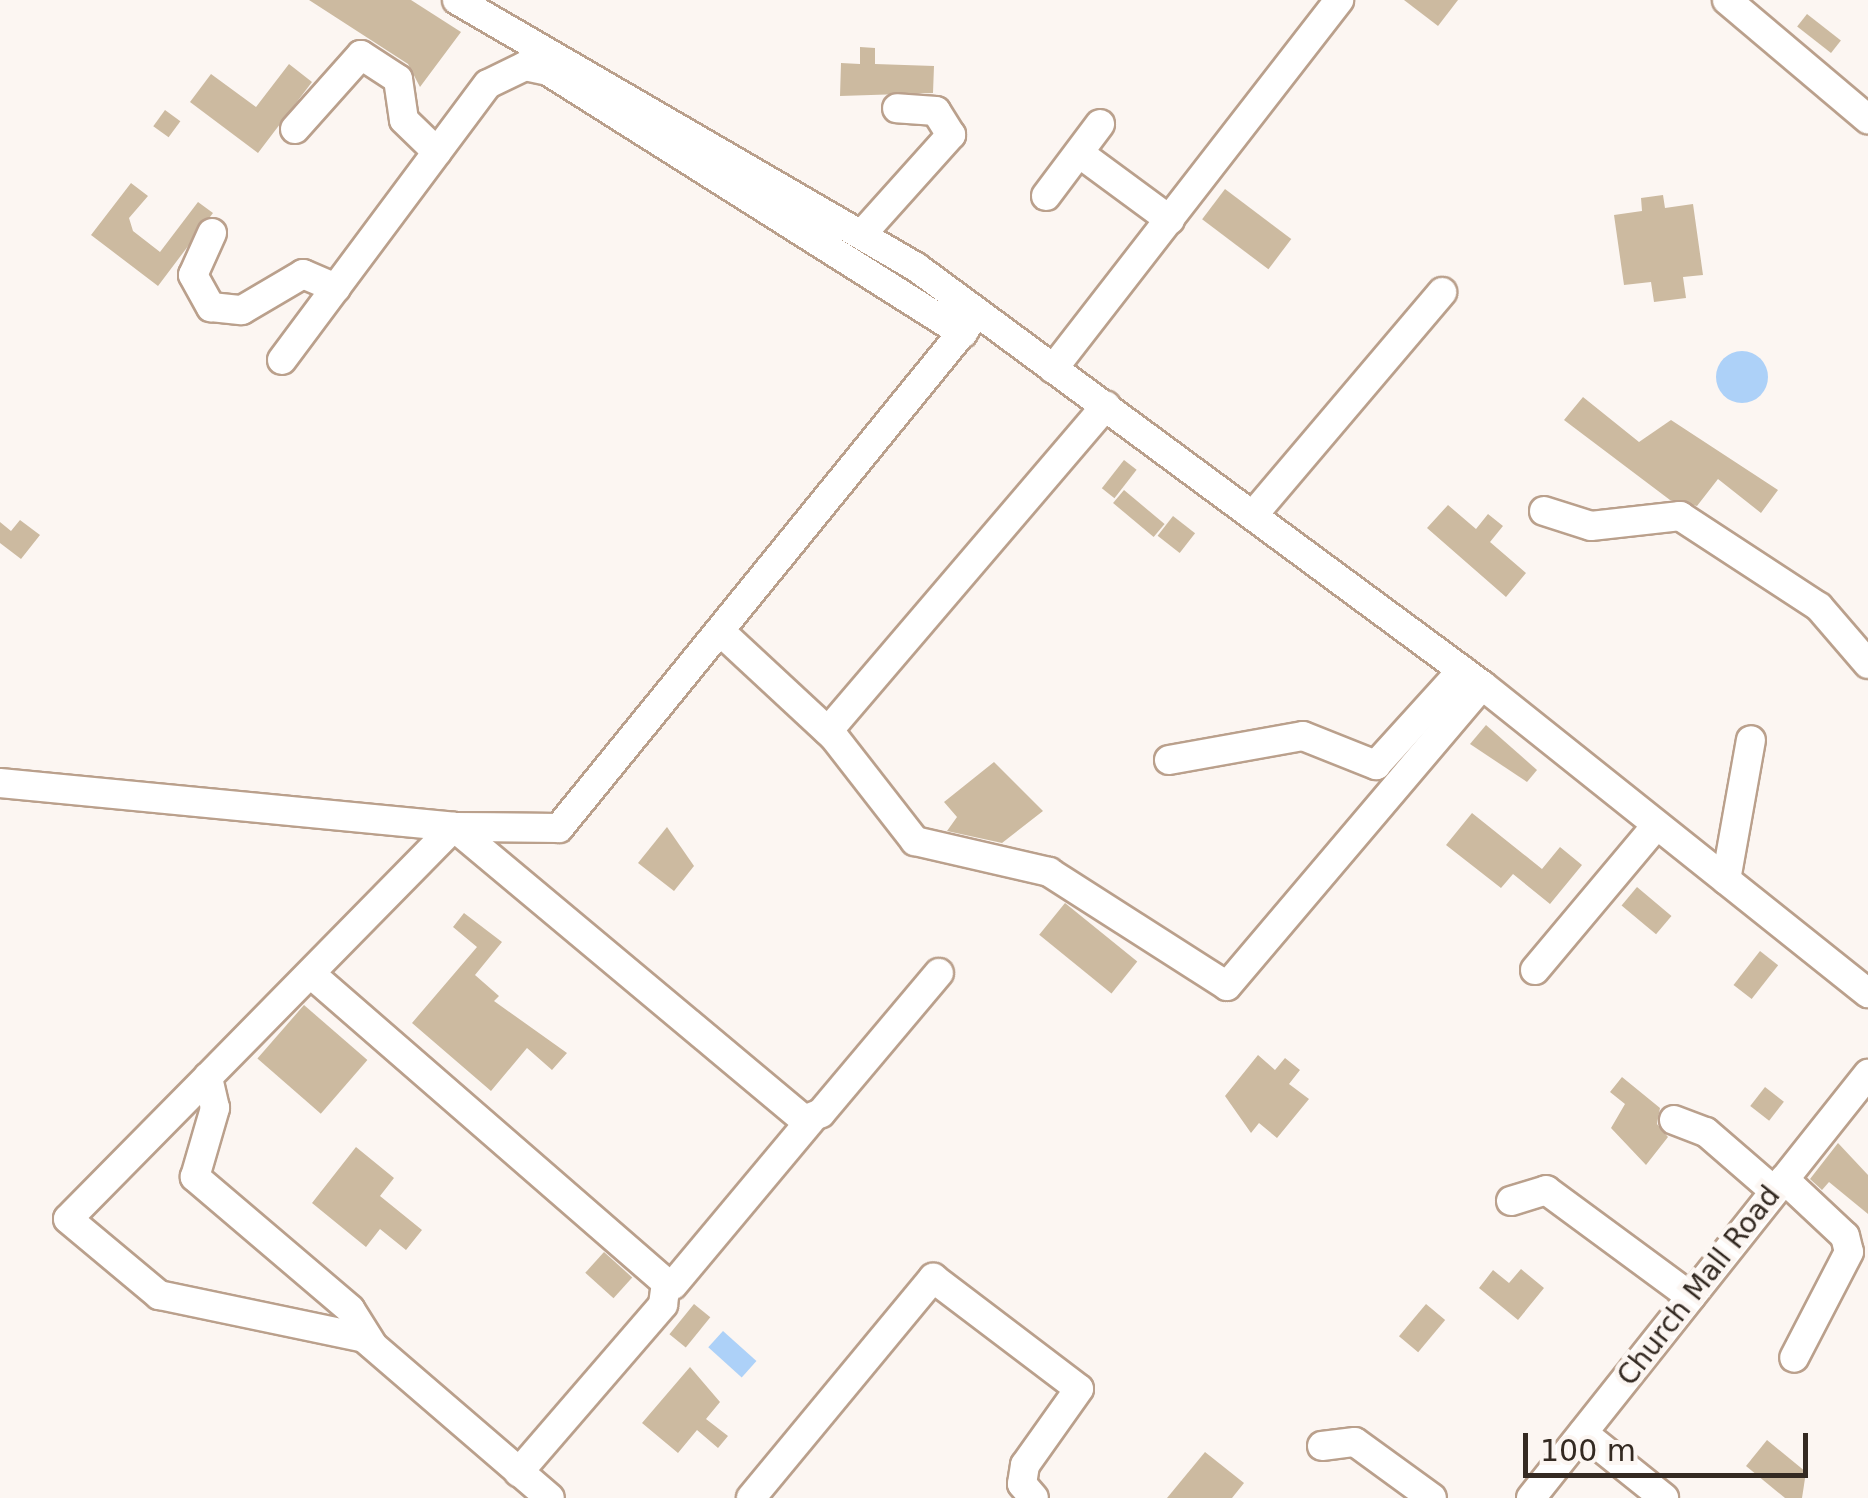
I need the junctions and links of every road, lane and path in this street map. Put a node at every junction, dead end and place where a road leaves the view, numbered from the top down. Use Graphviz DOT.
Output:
graph roads {
  1 [pos="457,0"];
  2 [pos="1339,0"];
  3 [pos="1727,0"];
  4 [pos="897,108"];
  5 [pos="1868,119"];
  6 [pos="1100,124"];
  7 [pos="295,129"];
  8 [pos="437,152"];
  9 [pos="1078,153"];
  10 [pos="1046,196"];
  11 [pos="1170,220"];
  12 [pos="212,233"];
  13 [pos="863,233"];
  14 [pos="336,288"];
  15 [pos="1442,292"];
  16 [pos="970,324"];
  17 [pos="282,360"];
  18 [pos="1053,369"];
  19 [pos="1106,406"];
  20 [pos="1544,511"];
  21 [pos="1254,514"];
  22 [pos="720,632"];
  23 [pos="1868,664"];
  24 [pos="1472,678"];
  25 [pos="828,731"];
  26 [pos="1750,740"];
  27 [pos="1169,760"];
  28 [pos="0,783"];
  29 [pos="1655,826"];
  30 [pos="454,828"];
  31 [pos="1726,880"];
  32 [pos="1534,970"];
  33 [pos="311,974"];
  34 [pos="939,974"];
  35 [pos="1868,993"];
  36 [pos="1868,1074"];
  37 [pos="208,1077"];
  38 [pos="811,1120"];
  39 [pos="1674,1120"];
  40 [pos="1779,1185"];
  41 [pos="1511,1202"];
  42 [pos="674,1285"];
  43 [pos="1691,1297"];
  44 [pos="372,1344"];
  45 [pos="1794,1358"];
  46 [pos="1582,1433"];
  47 [pos="1322,1446"];
  48 [pos="519,1472"];
  49 [pos="550,1498"];
  50 [pos="751,1498"];
  51 [pos="1034,1498"];
  52 [pos="1432,1498"];
  53 [pos="1531,1498"];
  54 [pos="1664,1498"];
  1 -- 13 [label="street"];
  2 -- 11 [label="street"];
  3 -- 5 [label="street"];
  4 -- 13 [label="street"];
  6 -- 9 [label="street"];
  7 -- 8 [label="street"];
  8 -- 14 [label="street"];
  8 -- 16 [label="street"];
  9 -- 10 [label="street"];
  9 -- 11 [label="street"];
  11 -- 18 [label="street"];
  12 -- 14 [label="street"];
  13 -- 16 [label="street"];
  14 -- 17 [label="street"];
  15 -- 21 [label="street"];
  16 -- 18 [label="street"];
  16 -- 22 [label="street"];
  18 -- 19 [label="street"];
  19 -- 21 [label="street"];
  19 -- 25 [label="street"];
  20 -- 23 [label="street"];
  21 -- 24 [label="street"];
  22 -- 25 [label="street"];
  22 -- 30 [label="street"];
  24 -- 25 [label="street"];
  24 -- 27 [label="street"];
  24 -- 29 [label="street"];
  26 -- 31 [label="street"];
  28 -- 30 [label="street"];
  29 -- 31 [label="street"];
  29 -- 32 [label="street"];
  30 -- 33 [label="street"];
  30 -- 38 [label="street"];
  31 -- 35 [label="street"];
  33 -- 37 [label="street"];
  33 -- 48 [label="street"];
  34 -- 38 [label="street"];
  36 -- 40 [label="street, Church Mall Road"];
  37 -- 44 [label="street"];
  37 -- 44 [label="street"];
  38 -- 42 [label="street"];
  39 -- 40 [label="street"];
  40 -- 43 [label="street, Church Mall Road"];
  40 -- 45 [label="street"];
  41 -- 43 [label="street"];
  43 -- 46 [label="street, Church Mall Road"];
  44 -- 48 [label="street"];
  46 -- 53 [label="street, Church Mall Road"];
  46 -- 54 [label="street"];
  47 -- 52 [label="street"];
  48 -- 49 [label="street"];
  50 -- 51 [label="street"];
}
